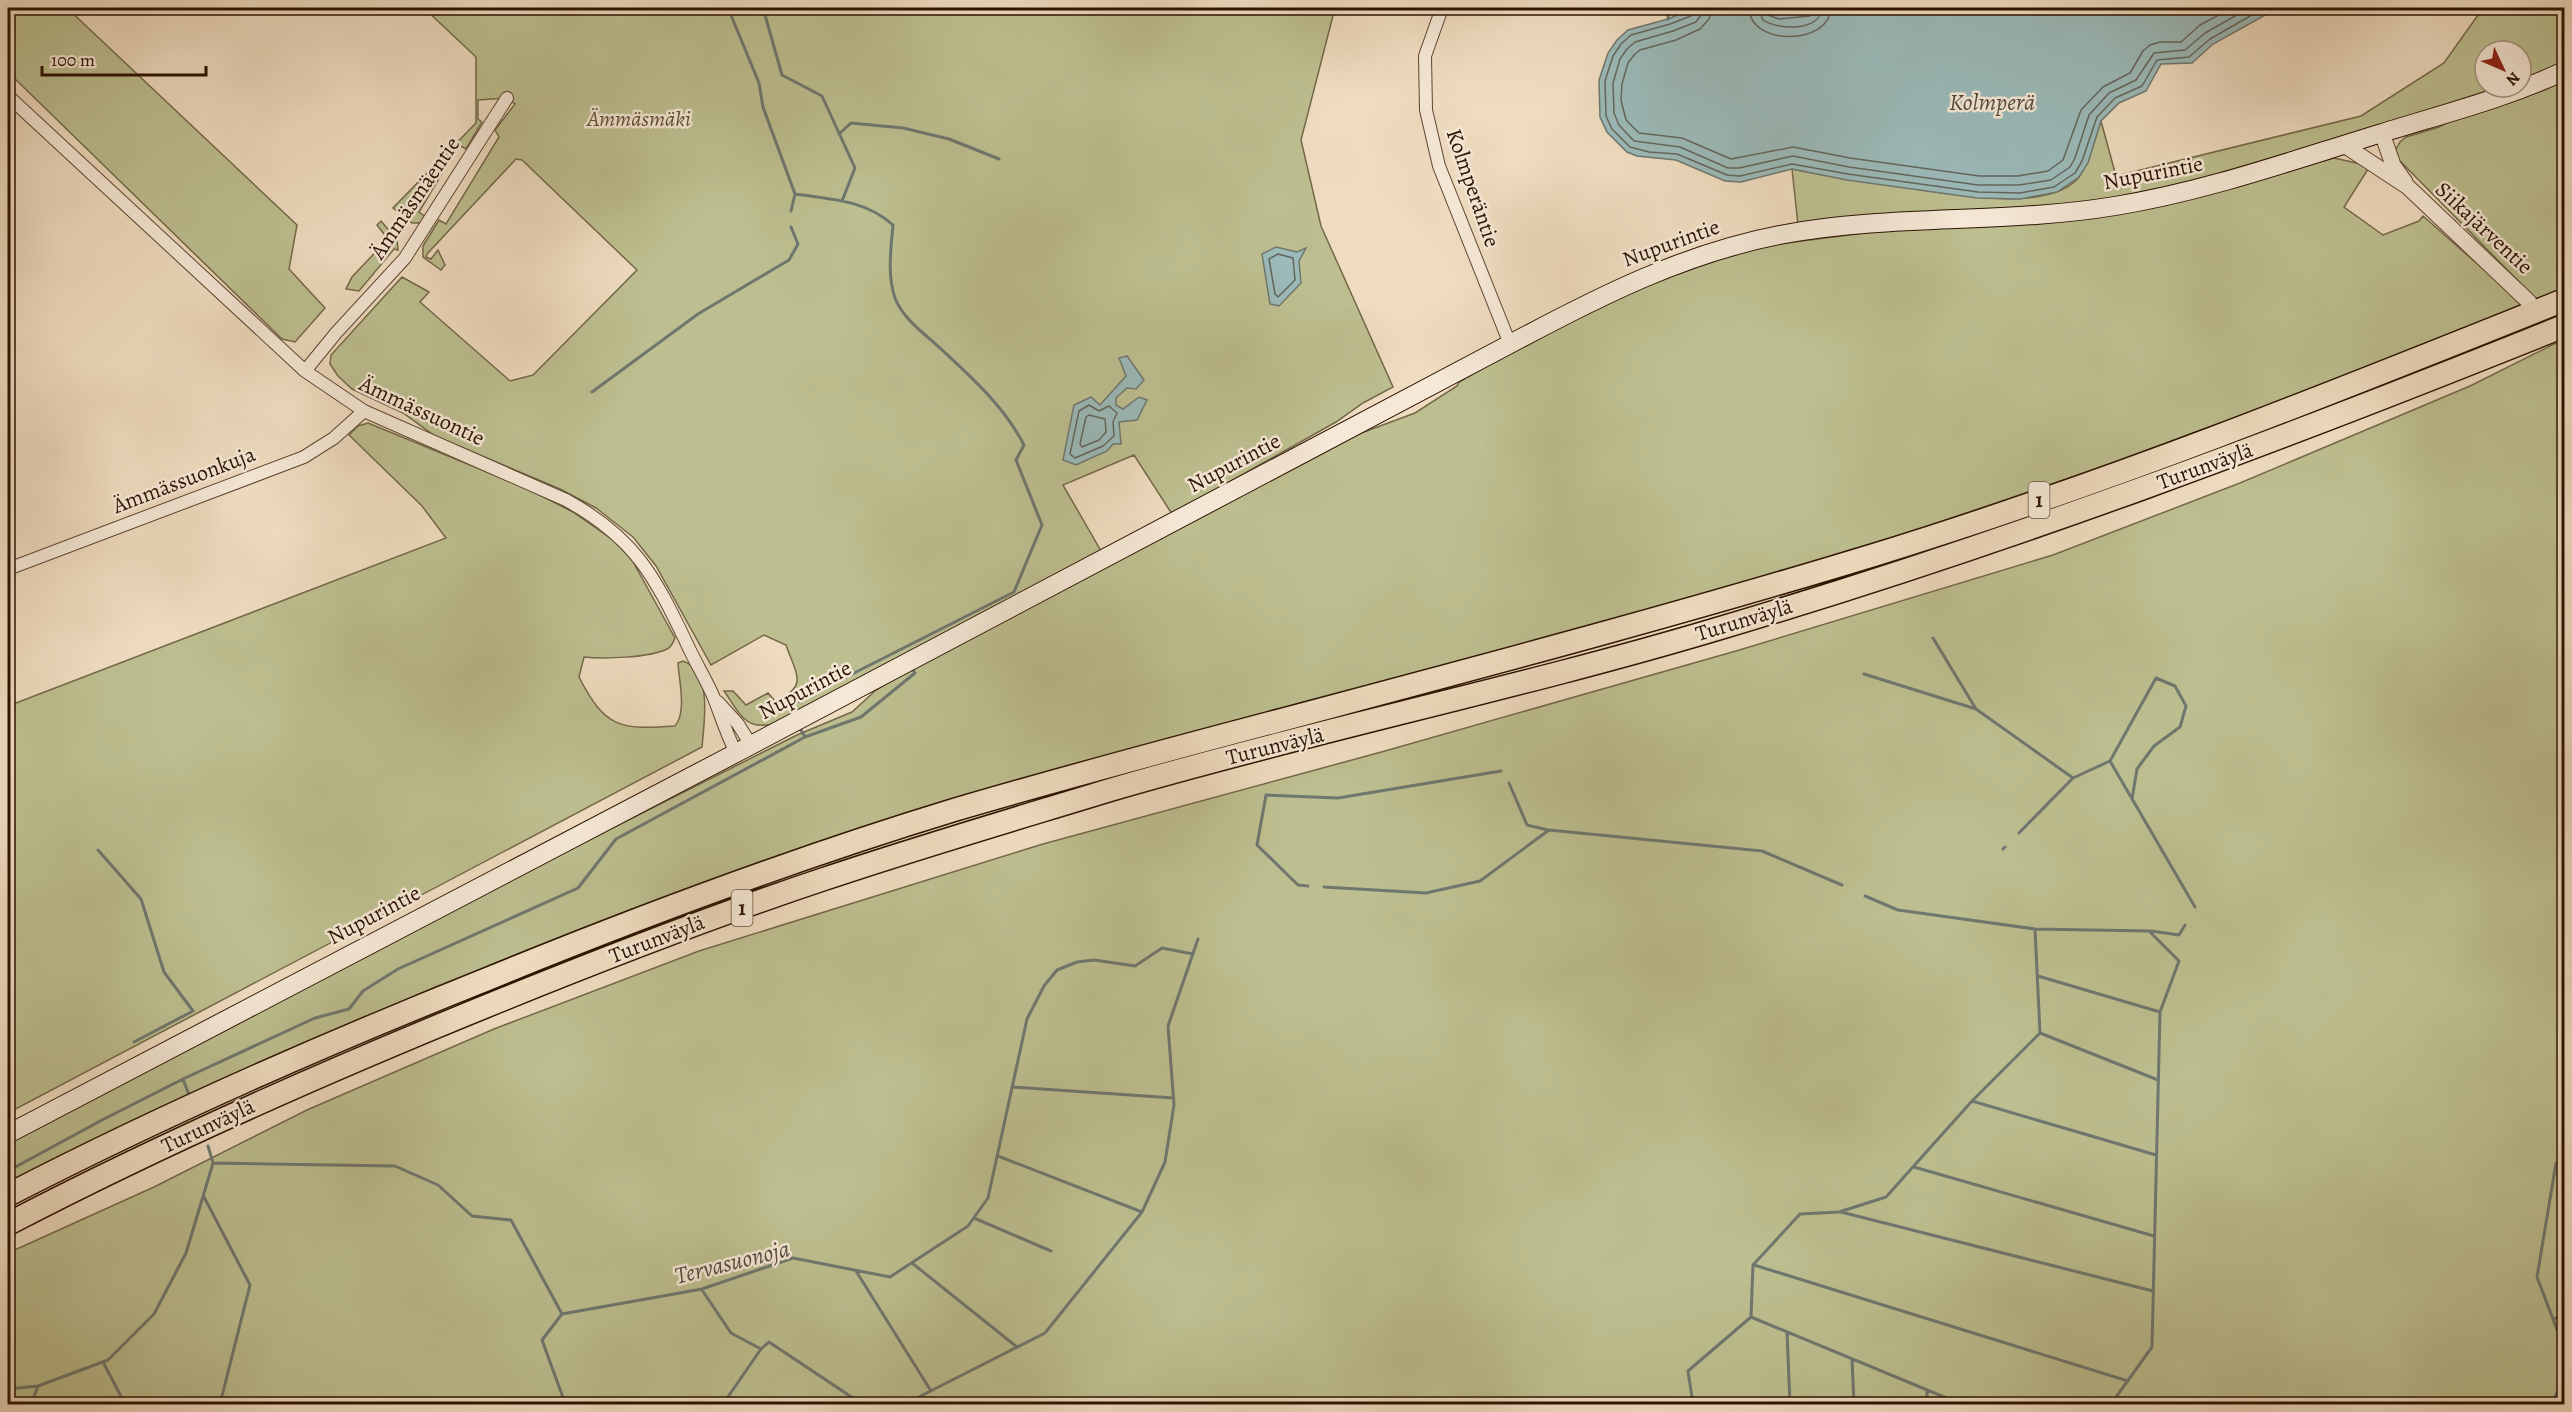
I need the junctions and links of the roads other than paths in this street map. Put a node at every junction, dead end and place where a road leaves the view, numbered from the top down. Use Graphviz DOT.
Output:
graph roads {
  1 [pos="1442,8"];
  2 [pos="2565,71"];
  3 [pos="8,96"];
  4 [pos="507,98"];
  5 [pos="2382,133"];
  6 [pos="2344,145"];
  7 [pos="2408,187"];
  8 [pos="2565,300"];
  9 [pos="2529,302"];
  10 [pos="2565,326"];
  11 [pos="1510,344"];
  12 [pos="305,371"];
  13 [pos="364,411"];
  14 [pos="8,569"];
  15 [pos="744,749"];
  16 [pos="8,1134"];
  17 [pos="8,1195"];
  18 [pos="8,1224"];
  1 -- 11 [label="street, Kolmperäntie"];
  2 -- 5 [label="main road, Nupurintie"];
  3 -- 12 [label="street, Ämmässuontie"];
  4 -- 12 [label="street, Ämmäsmäentie"];
  5 -- 6 [label="main road, Nupurintie"];
  5 -- 7 [label="street"];
  6 -- 7 [label="street"];
  6 -- 11 [label="main road, Nupurintie"];
  7 -- 9 [label="street, Siikajärventie"];
  8 -- 17 [label="highway, Turunväylä / 1"];
  10 -- 18 [label="highway, Turunväylä / 1"];
  11 -- 15 [label="main road, Nupurintie"];
  12 -- 13 [label="street, Ämmässuontie"];
  13 -- 14 [label="street, Ämmässuonkuja"];
  13 -- 15 [label="street, Ämmässuontie"];
  15 -- 16 [label="main road, Nupurintie"];
}
